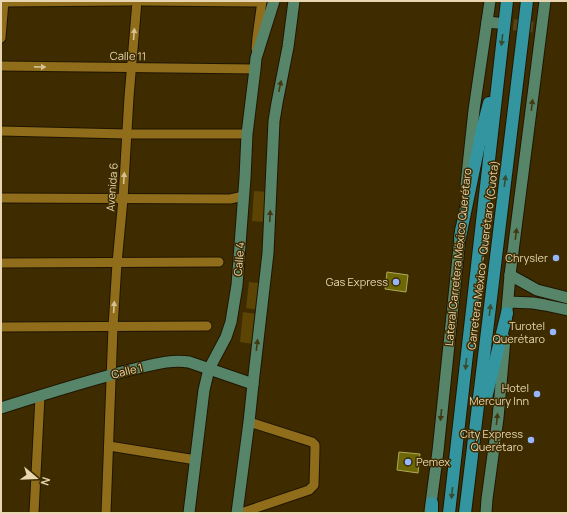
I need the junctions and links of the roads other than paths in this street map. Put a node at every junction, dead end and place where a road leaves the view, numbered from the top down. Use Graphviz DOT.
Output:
graph roads {
  1 [pos="130,1"];
  2 [pos="137,1"];
  3 [pos="143,1"];
  4 [pos="274,1"];
  5 [pos="294,1"];
  6 [pos="490,1"];
  7 [pos="507,1"];
  8 [pos="527,1"];
  9 [pos="545,1"];
  10 [pos="3,2"];
  11 [pos="262,2"];
  12 [pos="1,38"];
  13 [pos="256,64"];
  14 [pos="1,66"];
  15 [pos="499,67"];
  16 [pos="132,68"];
  17 [pos="1,131"];
  18 [pos="128,134"];
  19 [pos="247,134"];
  20 [pos="244,196"];
  21 [pos="1,198"];
  22 [pos="123,199"];
  23 [pos="460,237"];
  24 [pos="219,262"];
  25 [pos="1,263"];
  26 [pos="117,263"];
  27 [pos="510,275"];
  28 [pos="568,298"];
  29 [pos="508,307"];
  30 [pos="568,310"];
  31 [pos="207,326"];
  32 [pos="1,327"];
  33 [pos="113,327"];
  34 [pos="209,369"];
  35 [pos="112,374"];
  36 [pos="253,384"];
  37 [pos="40,396"];
  38 [pos="1,408"];
  39 [pos="249,422"];
  40 [pos="109,446"];
  41 [pos="474,446"];
  42 [pos="196,460"];
  43 [pos="470,474"];
  44 [pos="431,510"];
  45 [pos="34,513"];
  46 [pos="106,513"];
  47 [pos="189,513"];
  48 [pos="236,513"];
  49 [pos="241,513"];
  50 [pos="449,513"];
  51 [pos="465,513"];
  52 [pos="471,513"];
  53 [pos="486,513"];
  1 -- 10 [label="street"];
  16 -- 2 [label="street, Avenida 6, one-way"];
  3 -- 11 [label="street"];
  4 -- 13 [label="main road, Calle 4"];
  36 -- 5 [label="main road, one-way"];
  6 -- 23 [label="main road, Lateral Carretera México Querétaro"];
  7 -- 15 [label="highway, Carretera México - Querétaro (Cuota), one-way"];
  41 -- 8 [label="highway, Carretera México - Querétaro (Cuota), one-way"];
  27 -- 9 [label="main road, one-way"];
  10 -- 12 [label="street"];
  11 -- 13 [label="street"];
  13 -- 16 [label="street, Calle 11"];
  13 -- 19 [label="main road, Calle 4"];
  14 -- 16 [label="street, Calle 11, one-way"];
  15 -- 23 [label="highway"];
  15 -- 50 [label="highway, Carretera México - Querétaro (Cuota), one-way"];
  16 -- 18 [label="street, Avenida 6"];
  17 -- 18 [label="street"];
  18 -- 19 [label="street"];
  22 -- 18 [label="street, Avenida 6, one-way"];
  19 -- 20 [label="main road, Calle 4"];
  20 -- 22 [label="street"];
  20 -- 34 [label="main road, Calle 4"];
  21 -- 22 [label="street"];
  22 -- 26 [label="street, Avenida 6"];
  23 -- 44 [label="main road, Lateral Carretera México Querétaro, one-way"];
  24 -- 26 [label="street"];
  25 -- 26 [label="street"];
  33 -- 26 [label="street, Avenida 6, one-way"];
  27 -- 28 [label="main road"];
  27 -- 29 [label="main road"];
  29 -- 30 [label="main road"];
  29 -- 41 [label="highway"];
  53 -- 29 [label="main road, one-way"];
  31 -- 33 [label="street"];
  32 -- 33 [label="street"];
  33 -- 35 [label="street, Avenida 6"];
  34 -- 35 [label="main road, Calle 1"];
  34 -- 36 [label="main road, Calle 1"];
  34 -- 42 [label="main road, Calle 4"];
  35 -- 37 [label="main road, Calle 1"];
  35 -- 40 [label="street, Avenida 6"];
  36 -- 39 [label="main road"];
  37 -- 38 [label="main road, Calle 1"];
  37 -- 45 [label="street"];
  39 -- 48 [label="main road"];
  39 -- 49 [label="street"];
  40 -- 42 [label="street"];
  40 -- 46 [label="street, Avenida 6"];
  41 -- 43 [label="highway, Carretera México - Querétaro (Cuota)"];
  42 -- 47 [label="main road, Calle 4"];
  43 -- 51 [label="highway, Carretera México - Querétaro (Cuota)"];
  43 -- 52 [label="highway"];
}
